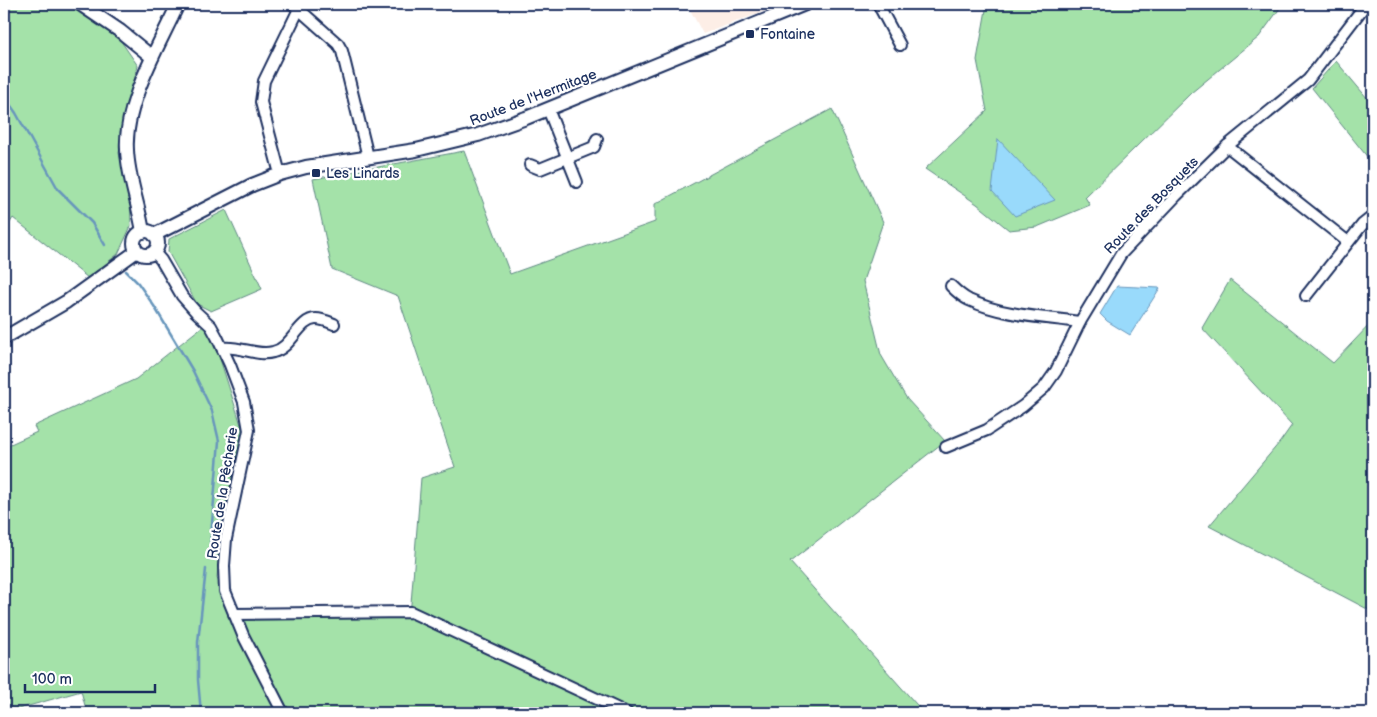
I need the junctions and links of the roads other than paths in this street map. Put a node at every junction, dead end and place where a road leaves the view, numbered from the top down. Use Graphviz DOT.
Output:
graph roads {
  1 [pos="80,4"];
  2 [pos="178,4"];
  3 [pos="805,4"];
  4 [pos="878,4"];
  5 [pos="1366,4"];
  6 [pos="296,6"];
  7 [pos="900,45"];
  8 [pos="152,57"];
  9 [pos="548,109"];
  10 [pos="597,139"];
  11 [pos="1227,146"];
  12 [pos="368,157"];
  13 [pos="568,158"];
  14 [pos="530,165"];
  15 [pos="280,174"];
  16 [pos="576,182"];
  17 [pos="1372,217"];
  18 [pos="149,234"];
  19 [pos="1348,242"];
  20 [pos="137,251"];
  21 [pos="154,252"];
  22 [pos="951,286"];
  23 [pos="1306,296"];
  24 [pos="1080,322"];
  25 [pos="334,324"];
  26 [pos="4,338"];
  27 [pos="222,348"];
  28 [pos="946,447"];
  29 [pos="234,614"];
  30 [pos="283,713"];
  31 [pos="627,713"];
  1 -- 8 [label="street"];
  2 -- 8 [label="street"];
  3 -- 9 [label="street, Route de l'Hermitage"];
  4 -- 7 [label="street"];
  5 -- 11 [label="street, Route des Bosquets"];
  6 -- 12 [label="street"];
  6 -- 15 [label="street"];
  8 -- 18 [label="street"];
  9 -- 12 [label="street, Route de l'Hermitage"];
  9 -- 13 [label="street"];
  10 -- 13 [label="street"];
  11 -- 19 [label="street"];
  11 -- 24 [label="street, Route des Bosquets"];
  12 -- 15 [label="street, Route de l'Hermitage"];
  13 -- 14 [label="street"];
  13 -- 16 [label="street"];
  15 -- 18 [label="street, Route de l'Hermitage"];
  17 -- 19 [label="street"];
  18 -- 20 [label="street"];
  18 -- 21 [label="street"];
  19 -- 23 [label="street"];
  20 -- 21 [label="street"];
  20 -- 26 [label="street"];
  21 -- 27 [label="street, Route de la Pêcherie"];
  22 -- 24 [label="street"];
  24 -- 28 [label="street, Route des Bosquets"];
  25 -- 27 [label="street"];
  27 -- 29 [label="street, Route de la Pêcherie"];
  29 -- 30 [label="street, Route de la Pêcherie"];
  29 -- 31 [label="street"];
}
